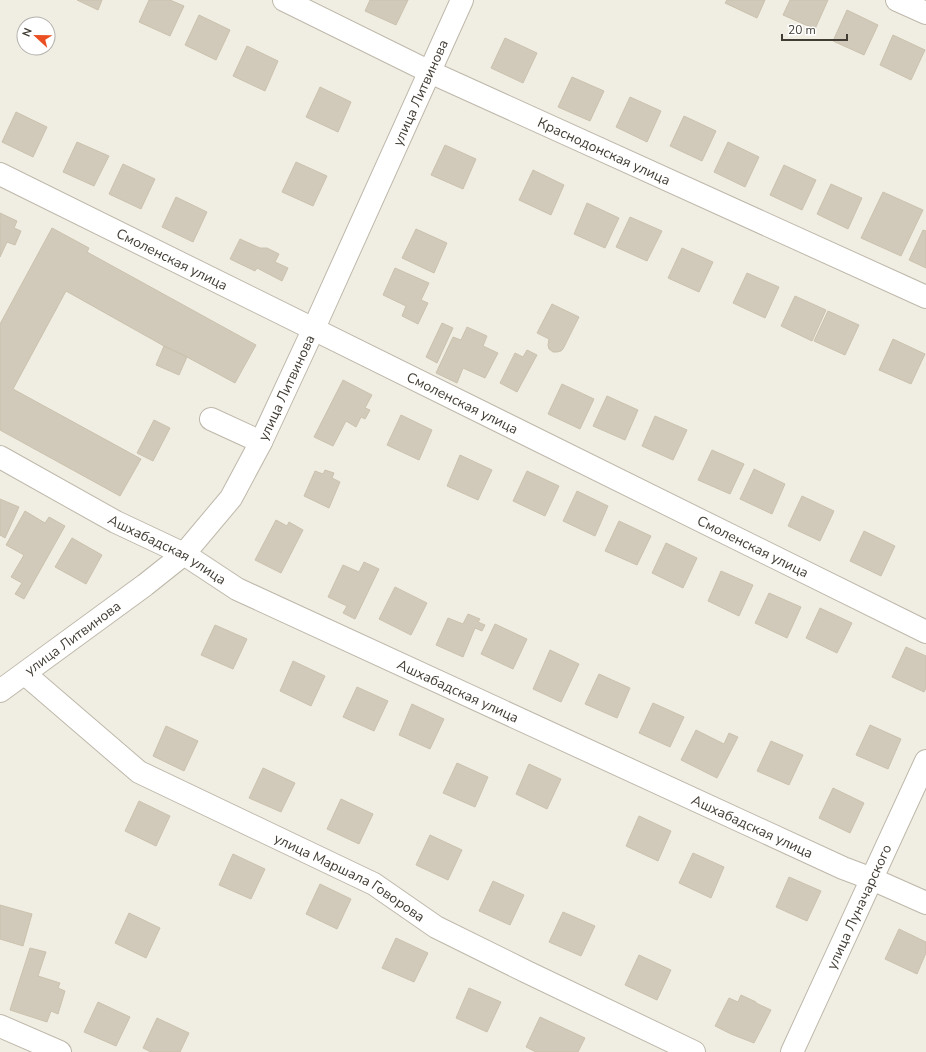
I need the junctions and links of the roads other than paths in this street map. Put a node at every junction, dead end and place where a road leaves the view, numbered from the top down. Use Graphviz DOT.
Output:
graph roads {
  1 [pos="284,0"];
  2 [pos="462,0"];
  3 [pos="897,0"];
  4 [pos="926,13"];
  5 [pos="430,72"];
  6 [pos="0,174"];
  7 [pos="926,297"];
  8 [pos="314,328"];
  9 [pos="211,419"];
  10 [pos="261,442"];
  11 [pos="0,457"];
  12 [pos="184,554"];
  13 [pos="926,632"];
  14 [pos="25,674"];
  15 [pos="0,691"];
  16 [pos="926,761"];
  17 [pos="872,879"];
  18 [pos="926,903"];
  19 [pos="0,1026"];
  20 [pos="60,1052"];
  21 [pos="694,1052"];
  22 [pos="792,1052"];
  1 -- 5 [label="street, Краснодонская улица"];
  2 -- 5 [label="street, улица Литвинова"];
  3 -- 4 [label="street"];
  5 -- 7 [label="street, Краснодонская улица"];
  5 -- 8 [label="street, улица Литвинова"];
  6 -- 8 [label="street, Смоленская улица"];
  8 -- 10 [label="street, улица Литвинова"];
  8 -- 13 [label="street, Смоленская улица"];
  9 -- 10 [label="street"];
  10 -- 12 [label="street, улица Литвинова"];
  11 -- 12 [label="street, Ашхабадская улица"];
  12 -- 14 [label="street, улица Литвинова"];
  12 -- 17 [label="street, Ашхабадская улица"];
  14 -- 15 [label="street, улица Литвинова"];
  14 -- 21 [label="street, улица Маршала Говорова"];
  16 -- 17 [label="street, улица Луначарского"];
  17 -- 18 [label="street, Ашхабадская улица"];
  17 -- 22 [label="street, улица Луначарского"];
  19 -- 20 [label="street"];
}
